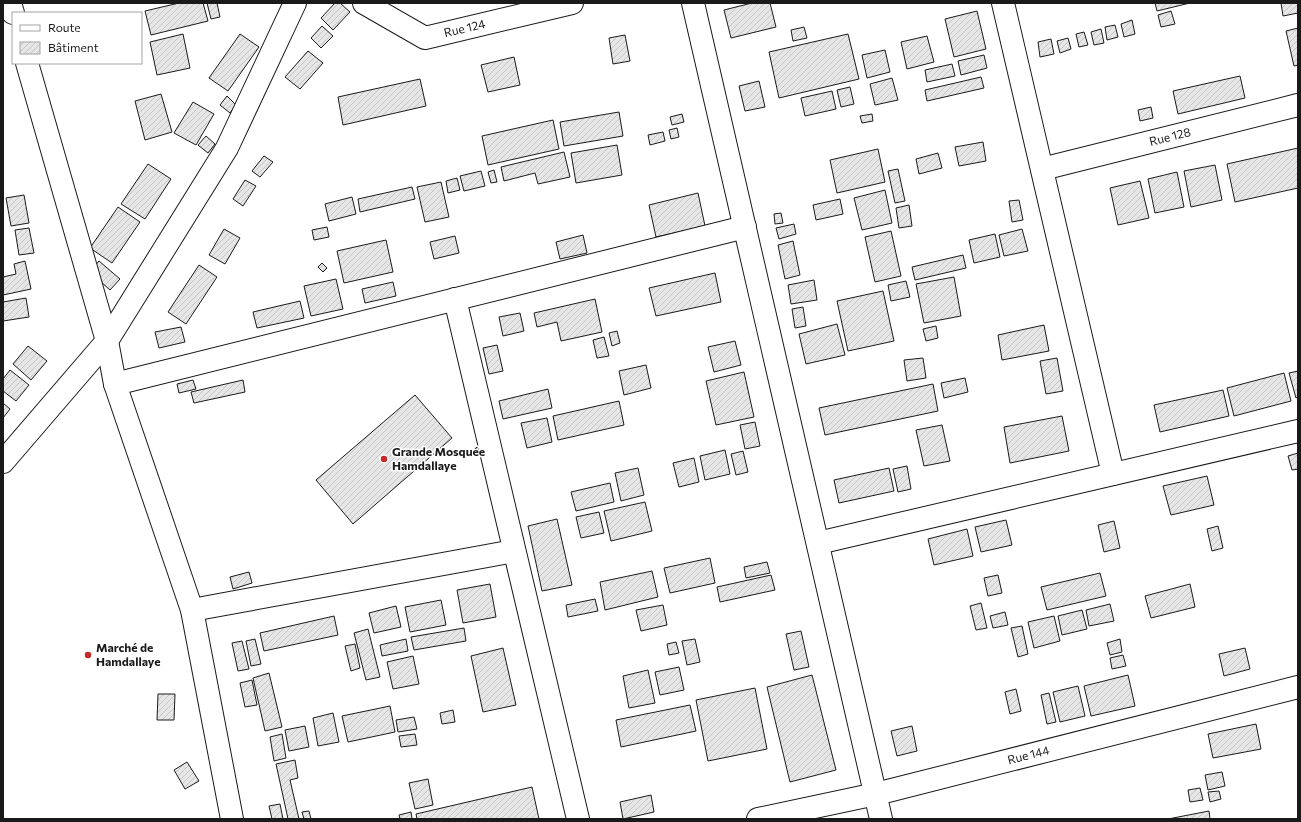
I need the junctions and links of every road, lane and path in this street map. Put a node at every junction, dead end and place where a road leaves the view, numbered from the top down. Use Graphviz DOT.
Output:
graph roads {
  1 [pos="295,3"];
  2 [pos="364,3"];
  3 [pos="572,3"];
  4 [pos="693,3"];
  5 [pos="1003,3"];
  6 [pos="27,64"];
  7 [pos="1298,105"];
  8 [pos="1042,169"];
  9 [pos="745,227"];
  10 [pos="455,299"];
  11 [pos="106,341"];
  12 [pos="115,384"];
  13 [pos="1298,431"];
  14 [pos="3,462"];
  15 [pos="1113,474"];
  16 [pos="818,543"];
  17 [pos="514,551"];
  18 [pos="192,610"];
  19 [pos="1298,687"];
  20 [pos="876,794"];
  21 [pos="232,819"];
  22 [pos="578,819"];
  23 [pos="758,819"];
  24 [pos="882,819"];
  1 -- 11 [label="street"];
  2 -- 3 [label="street, Rue 124"];
  4 -- 9 [label="street"];
  5 -- 8 [label="street"];
  6 -- 11 [label="street"];
  7 -- 8 [label="street, Rue 128"];
  8 -- 15 [label="street"];
  9 -- 10 [label="street"];
  9 -- 16 [label="street"];
  10 -- 12 [label="street"];
  10 -- 17 [label="street"];
  11 -- 12 [label="street"];
  11 -- 14 [label="street"];
  12 -- 18 [label="street"];
  13 -- 15 [label="street"];
  15 -- 16 [label="street"];
  16 -- 20 [label="street"];
  17 -- 18 [label="street"];
  17 -- 22 [label="street"];
  18 -- 21 [label="street"];
  19 -- 20 [label="street, Rue 144"];
  20 -- 23 [label="street, Rue 144"];
  20 -- 24 [label="street"];
}
